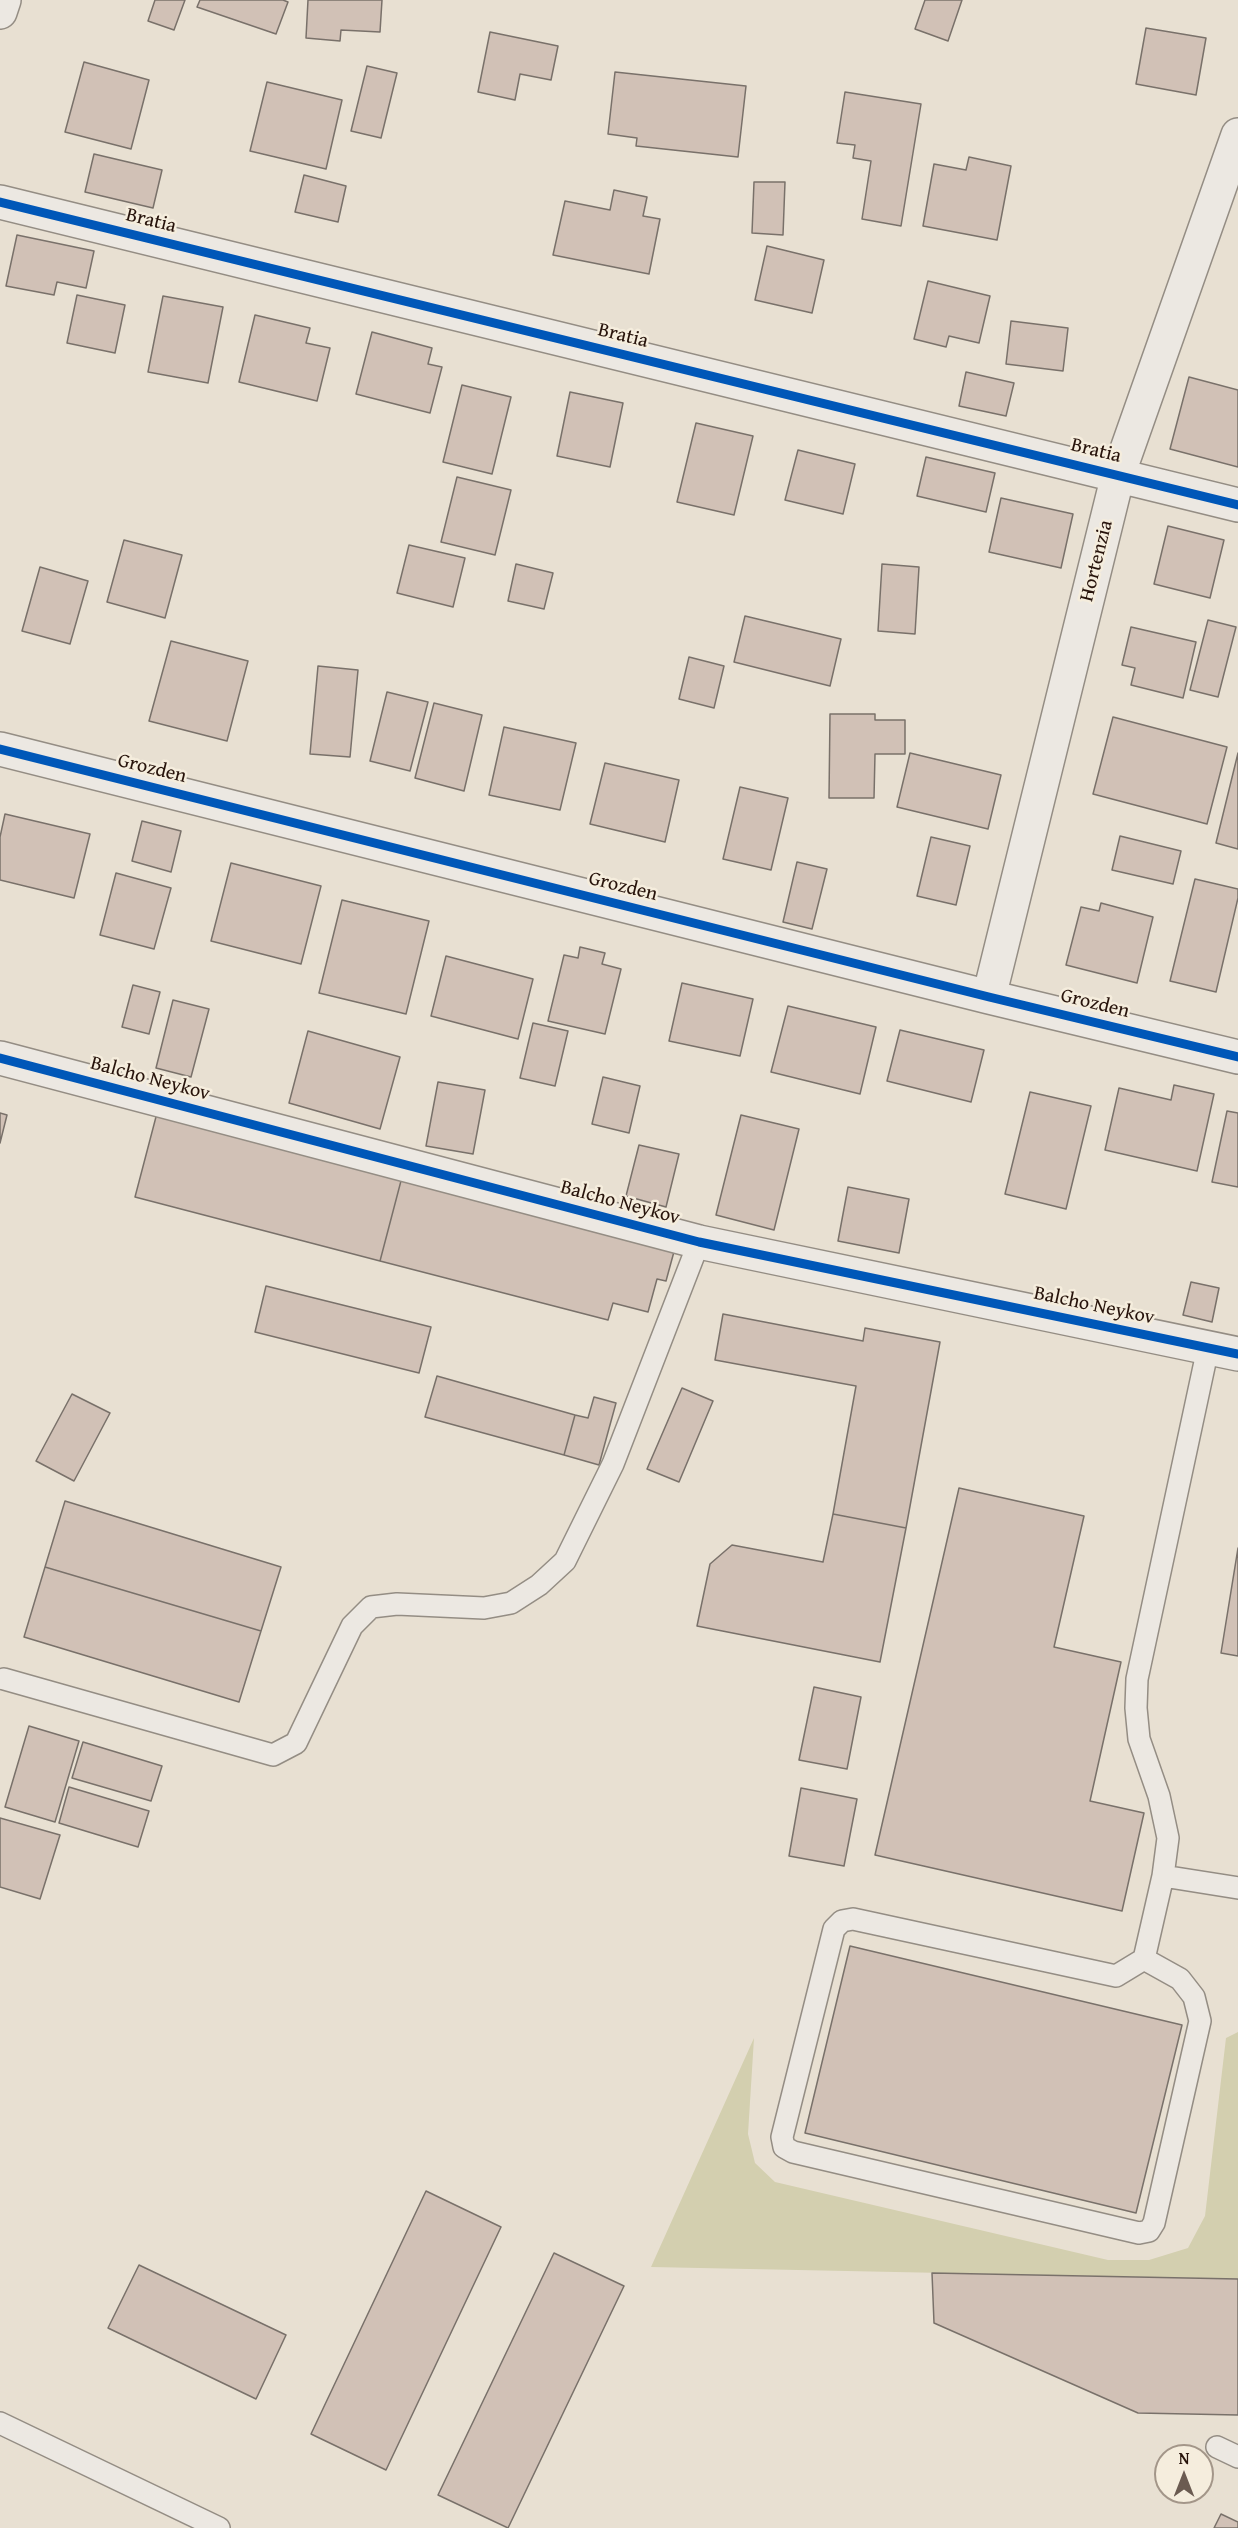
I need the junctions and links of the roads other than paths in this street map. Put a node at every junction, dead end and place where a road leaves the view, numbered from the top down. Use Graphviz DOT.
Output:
graph roads {
  1 [pos="4,0"];
  2 [pos="0,12"];
  3 [pos="1238,135"];
  4 [pos="0,202"];
  5 [pos="1118,475"];
  6 [pos="1238,505"];
  7 [pos="0,749"];
  8 [pos="989,997"];
  9 [pos="1238,1057"];
  10 [pos="0,1058"];
  11 [pos="699,1242"];
  12 [pos="1223,1351"];
  13 [pos="4,1679"];
  14 [pos="1163,1876"];
  15 [pos="1238,1888"];
  16 [pos="1144,1959"];
  17 [pos="0,2423"];
  18 [pos="1216,2446"];
  19 [pos="1238,2457"];
  20 [pos="219,2528"];
  1 -- 2 [label="street"];
  3 -- 5 [label="street, Hortenzia"];
  4 -- 5 [label="street, Bratia"];
  5 -- 6 [label="street, Bratia"];
  5 -- 8 [label="street, Hortenzia"];
  7 -- 8 [label="street, Grozden"];
  8 -- 9 [label="street, Grozden"];
  10 -- 11 [label="street, Balcho Neykov"];
  11 -- 12 [label="street, Balcho Neykov"];
  11 -- 13 [label="lane"];
  12 -- 14 [label="lane"];
  14 -- 15 [label="lane"];
  14 -- 16 [label="lane"];
  16 -- 16 [label="lane"];
  17 -- 20 [label="lane"];
  18 -- 19 [label="lane"];
}
